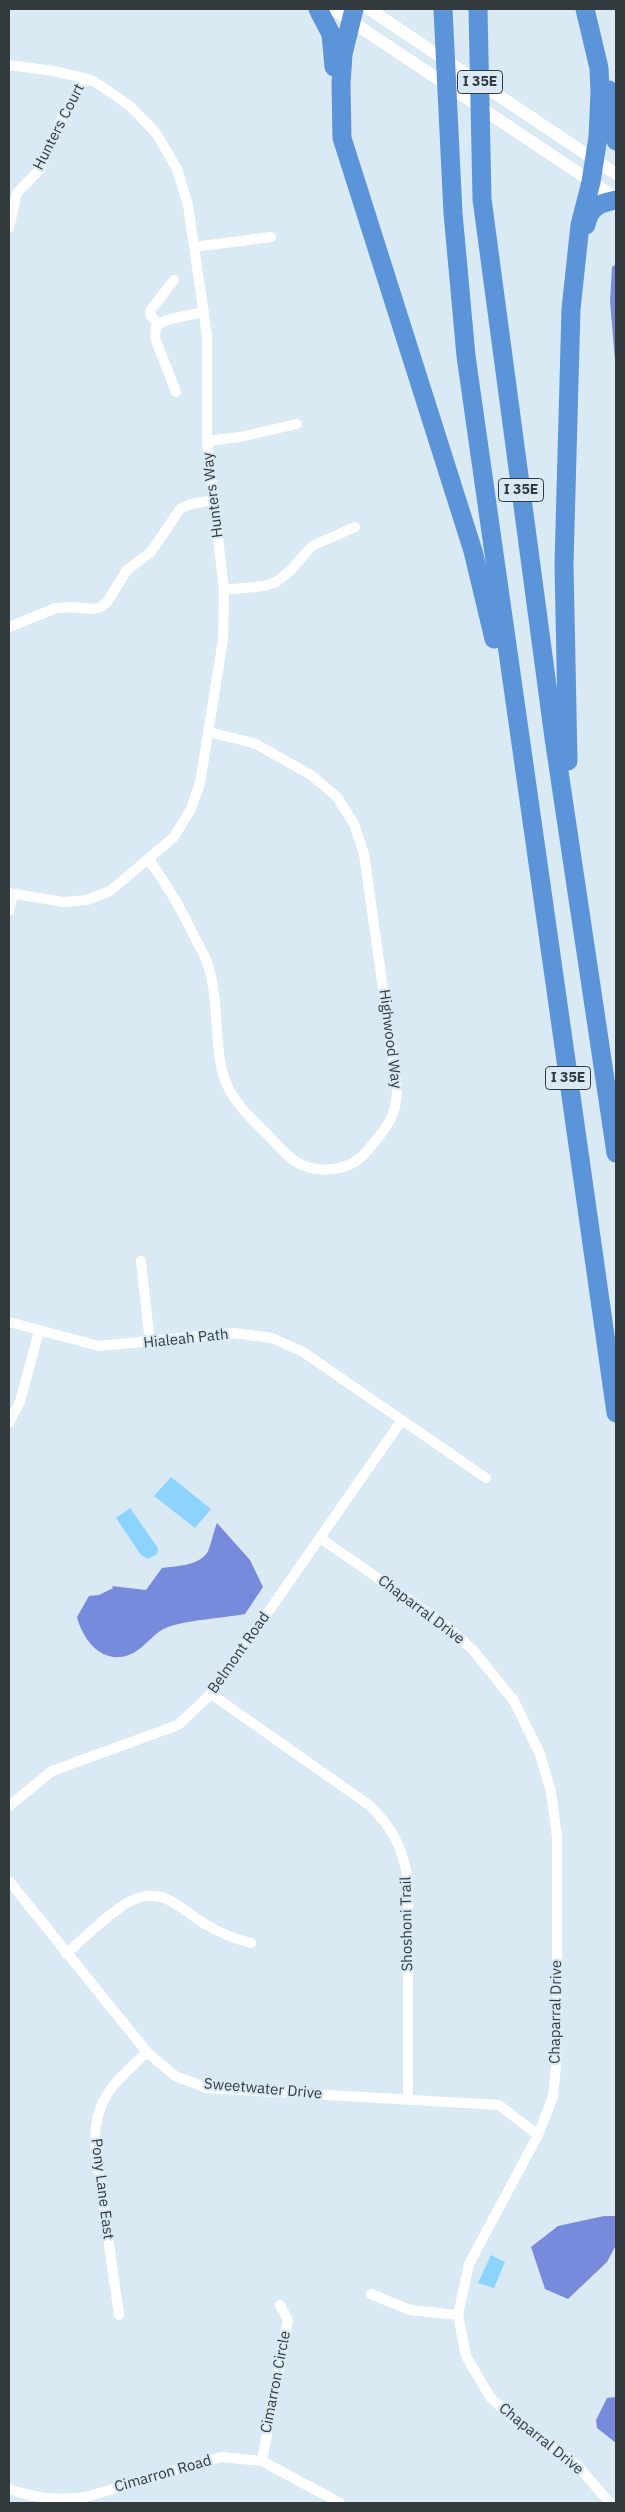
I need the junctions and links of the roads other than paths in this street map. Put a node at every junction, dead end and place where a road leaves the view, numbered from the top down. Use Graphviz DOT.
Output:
graph roads {
  1 [pos="318,9"];
  2 [pos="333,9"];
  3 [pos="369,9"];
  4 [pos="585,9"];
  5 [pos="478,13"];
  6 [pos="443,14"];
  7 [pos="353,15"];
  8 [pos="9,65"];
  9 [pos="598,68"];
  10 [pos="84,78"];
  11 [pos="341,128"];
  12 [pos="616,141"];
  13 [pos="594,158"];
  14 [pos="616,174"];
  15 [pos="591,182"];
  16 [pos="616,199"];
  17 [pos="9,228"];
  18 [pos="271,237"];
  19 [pos="194,247"];
  20 [pos="174,280"];
  21 [pos="574,282"];
  22 [pos="204,312"];
  23 [pos="159,324"];
  24 [pos="176,392"];
  25 [pos="297,424"];
  26 [pos="207,441"];
  27 [pos="214,500"];
  28 [pos="355,527"];
  29 [pos="224,590"];
  30 [pos="9,627"];
  31 [pos="208,732"];
  32 [pos="520,742"];
  33 [pos="569,831"];
  34 [pos="149,860"];
  35 [pos="11,893"];
  36 [pos="9,911"];
  37 [pos="616,1153"];
  38 [pos="140,1261"];
  39 [pos="9,1322"];
  40 [pos="39,1330"];
  41 [pos="150,1343"];
  42 [pos="616,1413"];
  43 [pos="402,1420"];
  44 [pos="9,1423"];
  45 [pos="486,1478"];
  46 [pos="320,1538"];
  47 [pos="211,1694"];
  48 [pos="9,1806"];
  49 [pos="9,1881"];
  50 [pos="251,1942"];
  51 [pos="66,1954"];
  52 [pos="147,2052"];
  53 [pos="408,2099"];
  54 [pos="538,2134"];
  55 [pos="372,2294"];
  56 [pos="280,2305"];
  57 [pos="120,2315"];
  58 [pos="458,2315"];
  59 [pos="262,2461"];
  60 [pos="9,2489"];
  61 [pos="336,2502"];
  62 [pos="610,2503"];
  1 -- 11 [label="highway"];
  2 -- 7 [label="street"];
  3 -- 13 [label="street"];
  4 -- 9 [label="highway"];
  5 -- 33 [label="highway, I 35E"];
  6 -- 32 [label="highway, I 35E"];
  7 -- 11 [label="highway"];
  7 -- 15 [label="street"];
  8 -- 10 [label="street, Hunters Way"];
  9 -- 12 [label="highway"];
  9 -- 13 [label="highway"];
  10 -- 17 [label="street, Hunters Court"];
  10 -- 19 [label="street, Hunters Way"];
  11 -- 32 [label="highway"];
  13 -- 14 [label="street"];
  13 -- 15 [label="highway"];
  15 -- 16 [label="street"];
  15 -- 21 [label="highway"];
  16 -- 21 [label="highway"];
  18 -- 19 [label="street"];
  19 -- 22 [label="street, Hunters Way"];
  20 -- 23 [label="street"];
  21 -- 33 [label="highway"];
  22 -- 23 [label="street"];
  22 -- 26 [label="street, Hunters Way"];
  23 -- 24 [label="street"];
  25 -- 26 [label="street"];
  26 -- 27 [label="street, Hunters Way"];
  27 -- 29 [label="street, Hunters Way"];
  27 -- 30 [label="street"];
  28 -- 29 [label="street"];
  29 -- 31 [label="street, Hunters Way"];
  31 -- 34 [label="street, Hunters Way"];
  31 -- 34 [label="street, Highwood Way"];
  32 -- 42 [label="highway, I 35E"];
  33 -- 37 [label="highway, I 35E"];
  34 -- 35 [label="street, Hunters Way"];
  35 -- 36 [label="street"];
  38 -- 41 [label="street"];
  39 -- 40 [label="street, Hialeah Path"];
  40 -- 41 [label="street, Hialeah Path"];
  40 -- 44 [label="street"];
  41 -- 43 [label="street, Hialeah Path"];
  43 -- 45 [label="street, Hialeah Path"];
  43 -- 46 [label="street, Belmont Road"];
  46 -- 47 [label="street, Belmont Road"];
  46 -- 54 [label="street, Chaparral Drive"];
  47 -- 48 [label="street, Belmont Road"];
  47 -- 53 [label="street, Shoshoni Trail"];
  49 -- 51 [label="street, Sweetwater Drive"];
  50 -- 51 [label="street"];
  51 -- 52 [label="street, Sweetwater Drive"];
  52 -- 53 [label="street, Sweetwater Drive"];
  52 -- 57 [label="street, Pony Lane East"];
  53 -- 54 [label="street, Sweetwater Drive"];
  54 -- 58 [label="street, Chaparral Drive"];
  55 -- 58 [label="street"];
  56 -- 59 [label="street, Cimarron Circle"];
  58 -- 62 [label="street, Chaparral Drive"];
  59 -- 60 [label="street, Cimarron Road"];
  59 -- 61 [label="street, Cimarron Road"];
}
